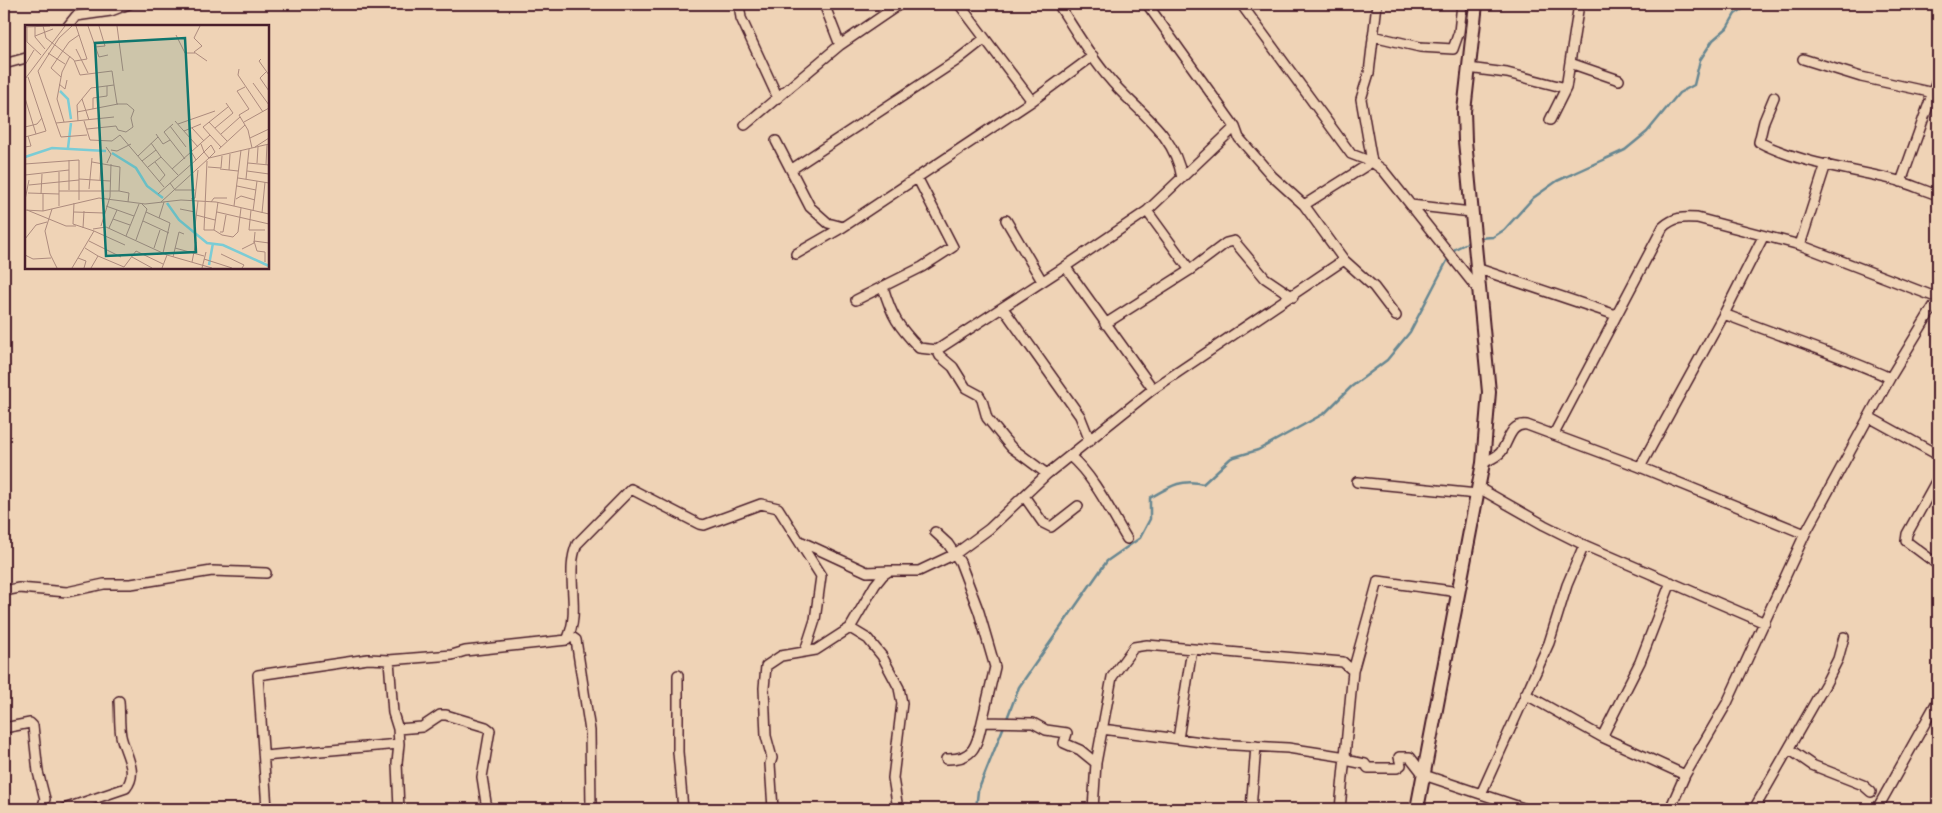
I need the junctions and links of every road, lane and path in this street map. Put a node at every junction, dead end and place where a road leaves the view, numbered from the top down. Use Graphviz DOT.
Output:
graph roads {
  1 [pos="129,4"];
  2 [pos="739,4"];
  3 [pos="824,4"];
  4 [pos="900,4"];
  5 [pos="959,4"];
  6 [pos="1058,4"];
  7 [pos="1148,4"];
  8 [pos="1241,4"];
  9 [pos="1377,4"];
  10 [pos="1462,4"];
  11 [pos="1476,4"];
  12 [pos="1579,4"];
  13 [pos="1932,4"];
  14 [pos="1938,5"];
  15 [pos="69,25"];
  16 [pos="1459,32"];
  17 [pos="1472,35"];
  18 [pos="1373,36"];
  19 [pos="984,39"];
  20 [pos="840,45"];
  21 [pos="1093,56"];
  22 [pos="25,58"];
  23 [pos="1803,59"];
  24 [pos="1570,62"];
  25 [pos="4,64"];
  26 [pos="1468,68"];
  27 [pos="1938,78"];
  28 [pos="1619,80"];
  29 [pos="1566,88"];
  30 [pos="1934,93"];
  31 [pos="1774,97"];
  32 [pos="778,98"];
  33 [pos="1032,101"];
  34 [pos="1550,120"];
  35 [pos="745,126"];
  36 [pos="1235,127"];
  37 [pos="776,141"];
  38 [pos="1372,162"];
  39 [pos="1826,164"];
  40 [pos="792,169"];
  41 [pos="917,177"];
  42 [pos="1182,178"];
  43 [pos="1901,182"];
  44 [pos="1938,195"];
  45 [pos="1304,205"];
  46 [pos="1411,205"];
  47 [pos="1147,211"];
  48 [pos="1471,212"];
  49 [pos="1006,220"];
  50 [pos="842,227"];
  51 [pos="1763,237"];
  52 [pos="1800,245"];
  53 [pos="796,254"];
  54 [pos="1344,260"];
  55 [pos="1063,268"];
  56 [pos="1476,268"];
  57 [pos="1190,270"];
  58 [pos="1042,281"];
  59 [pos="883,287"];
  60 [pos="1478,291"];
  61 [pos="1293,297"];
  62 [pos="1938,298"];
  63 [pos="856,300"];
  64 [pos="1003,308"];
  65 [pos="1724,314"];
  66 [pos="1616,315"];
  67 [pos="1396,316"];
  68 [pos="1105,324"];
  69 [pos="937,350"];
  70 [pos="1890,378"];
  71 [pos="1153,389"];
  72 [pos="1869,417"];
  73 [pos="1554,434"];
  74 [pos="1090,441"];
  75 [pos="1938,455"];
  76 [pos="1070,456"];
  77 [pos="1483,463"];
  78 [pos="1640,467"];
  79 [pos="1047,474"];
  80 [pos="1938,478"];
  81 [pos="1356,482"];
  82 [pos="1478,491"];
  83 [pos="1024,496"];
  84 [pos="1078,506"];
  85 [pos="935,532"];
  86 [pos="1805,534"];
  87 [pos="1128,539"];
  88 [pos="801,542"];
  89 [pos="1584,545"];
  90 [pos="955,554"];
  91 [pos="1938,565"];
  92 [pos="889,571"];
  93 [pos="266,573"];
  94 [pos="1672,582"];
  95 [pos="4,591"];
  96 [pos="1459,592"];
  97 [pos="1765,623"];
  98 [pos="850,628"];
  99 [pos="569,635"];
  100 [pos="1844,637"];
  101 [pos="1192,649"];
  102 [pos="805,651"];
  103 [pos="389,660"];
  104 [pos="1353,671"];
  105 [pos="678,675"];
  106 [pos="1525,694"];
  107 [pos="1938,700"];
  108 [pos="119,701"];
  109 [pos="982,722"];
  110 [pos="4,728"];
  111 [pos="398,729"];
  112 [pos="1102,729"];
  113 [pos="1602,737"];
  114 [pos="1178,739"];
  115 [pos="399,744"];
  116 [pos="1256,746"];
  117 [pos="1789,749"];
  118 [pos="264,756"];
  119 [pos="1346,757"];
  120 [pos="946,759"];
  121 [pos="1096,763"];
  122 [pos="1424,775"];
  123 [pos="1685,775"];
  124 [pos="1871,792"];
  125 [pos="1481,794"];
  126 [pos="42,809"];
  127 [pos="64,809"];
  128 [pos="267,809"];
  129 [pos="399,809"];
  130 [pos="487,809"];
  131 [pos="591,809"];
  132 [pos="683,809"];
  133 [pos="773,809"];
  134 [pos="898,809"];
  135 [pos="1093,809"];
  136 [pos="1251,809"];
  137 [pos="1340,809"];
  138 [pos="1417,809"];
  139 [pos="1526,809"];
  140 [pos="1670,809"];
  141 [pos="1754,809"];
  142 [pos="1877,809"];
  1 -- 15 [label="street"];
  2 -- 32 [label="street"];
  3 -- 20 [label="street"];
  4 -- 20 [label="street"];
  5 -- 19 [label="street"];
  6 -- 21 [label="street"];
  7 -- 36 [label="street"];
  8 -- 38 [label="street"];
  9 -- 18 [label="street"];
  10 -- 16 [label="street"];
  11 -- 17 [label="main road"];
  12 -- 24 [label="street"];
  13 -- 14 [label="street"];
  16 -- 17 [label="street"];
  16 -- 18 [label="street"];
  17 -- 26 [label="main road"];
  18 -- 38 [label="street"];
  19 -- 33 [label="street"];
  19 -- 40 [label="street"];
  20 -- 32 [label="street"];
  21 -- 33 [label="street"];
  21 -- 42 [label="street"];
  22 -- 25 [label="street"];
  23 -- 30 [label="street"];
  24 -- 28 [label="street"];
  24 -- 29 [label="street"];
  26 -- 29 [label="street"];
  26 -- 48 [label="main road"];
  27 -- 30 [label="street"];
  29 -- 34 [label="street"];
  30 -- 43 [label="street"];
  31 -- 39 [label="street"];
  32 -- 35 [label="street"];
  33 -- 41 [label="street"];
  36 -- 42 [label="street"];
  36 -- 45 [label="street"];
  37 -- 40 [label="street"];
  38 -- 45 [label="street"];
  38 -- 46 [label="street"];
  39 -- 43 [label="street"];
  39 -- 52 [label="street"];
  40 -- 50 [label="street"];
  41 -- 50 [label="street"];
  41 -- 59 [label="street"];
  42 -- 47 [label="street"];
  43 -- 44 [label="street"];
  45 -- 54 [label="street"];
  46 -- 48 [label="street"];
  46 -- 60 [label="street"];
  47 -- 55 [label="street"];
  47 -- 57 [label="street"];
  48 -- 56 [label="main road"];
  49 -- 58 [label="street"];
  50 -- 53 [label="street"];
  51 -- 52 [label="street"];
  51 -- 65 [label="street"];
  51 -- 66 [label="street"];
  52 -- 62 [label="street"];
  54 -- 61 [label="street"];
  54 -- 67 [label="street"];
  55 -- 58 [label="street"];
  55 -- 68 [label="street"];
  56 -- 60 [label="main road"];
  56 -- 66 [label="street"];
  57 -- 61 [label="street"];
  57 -- 68 [label="street"];
  58 -- 64 [label="street"];
  59 -- 63 [label="street"];
  59 -- 69 [label="street"];
  60 -- 77 [label="main road"];
  61 -- 71 [label="street"];
  62 -- 70 [label="street"];
  64 -- 69 [label="street"];
  64 -- 74 [label="street"];
  65 -- 70 [label="street"];
  65 -- 78 [label="street"];
  66 -- 73 [label="street"];
  68 -- 71 [label="street"];
  69 -- 79 [label="street"];
  70 -- 72 [label="street"];
  71 -- 74 [label="street"];
  72 -- 75 [label="street"];
  72 -- 86 [label="street"];
  73 -- 77 [label="street"];
  73 -- 78 [label="street"];
  74 -- 76 [label="street"];
  76 -- 79 [label="street"];
  76 -- 87 [label="street"];
  77 -- 82 [label="main road"];
  78 -- 86 [label="street"];
  79 -- 83 [label="street"];
  80 -- 91 [label="street"];
  81 -- 82 [label="street"];
  82 -- 89 [label="street"];
  82 -- 96 [label="main road"];
  83 -- 84 [label="street"];
  83 -- 90 [label="street"];
  85 -- 90 [label="street"];
  86 -- 97 [label="street"];
  88 -- 92 [label="street"];
  88 -- 99 [label="street"];
  88 -- 102 [label="street"];
  89 -- 94 [label="street"];
  89 -- 106 [label="street"];
  90 -- 92 [label="street"];
  90 -- 109 [label="street"];
  92 -- 98 [label="street"];
  93 -- 95 [label="street"];
  94 -- 97 [label="street"];
  94 -- 113 [label="street"];
  96 -- 104 [label="street"];
  96 -- 122 [label="main road"];
  97 -- 123 [label="street"];
  98 -- 102 [label="street"];
  98 -- 134 [label="street"];
  99 -- 103 [label="street"];
  99 -- 131 [label="street"];
  100 -- 117 [label="street"];
  101 -- 104 [label="street"];
  101 -- 112 [label="street"];
  101 -- 114 [label="street"];
  102 -- 133 [label="street"];
  103 -- 111 [label="street"];
  103 -- 118 [label="street"];
  104 -- 119 [label="street"];
  105 -- 132 [label="street"];
  106 -- 113 [label="street"];
  106 -- 125 [label="street"];
  107 -- 142 [label="street"];
  108 -- 127 [label="street"];
  109 -- 120 [label="street"];
  109 -- 121 [label="street"];
  110 -- 126 [label="street"];
  111 -- 115 [label="street"];
  111 -- 130 [label="street"];
  112 -- 114 [label="street"];
  112 -- 121 [label="street"];
  113 -- 123 [label="street"];
  114 -- 116 [label="street"];
  115 -- 118 [label="street"];
  115 -- 129 [label="street"];
  116 -- 119 [label="street"];
  116 -- 136 [label="street"];
  117 -- 124 [label="street"];
  117 -- 141 [label="street"];
  118 -- 128 [label="street"];
  119 -- 122 [label="street"];
  119 -- 137 [label="street"];
  121 -- 135 [label="street"];
  122 -- 125 [label="street"];
  122 -- 138 [label="main road"];
  123 -- 140 [label="street"];
  125 -- 139 [label="street"];
}
